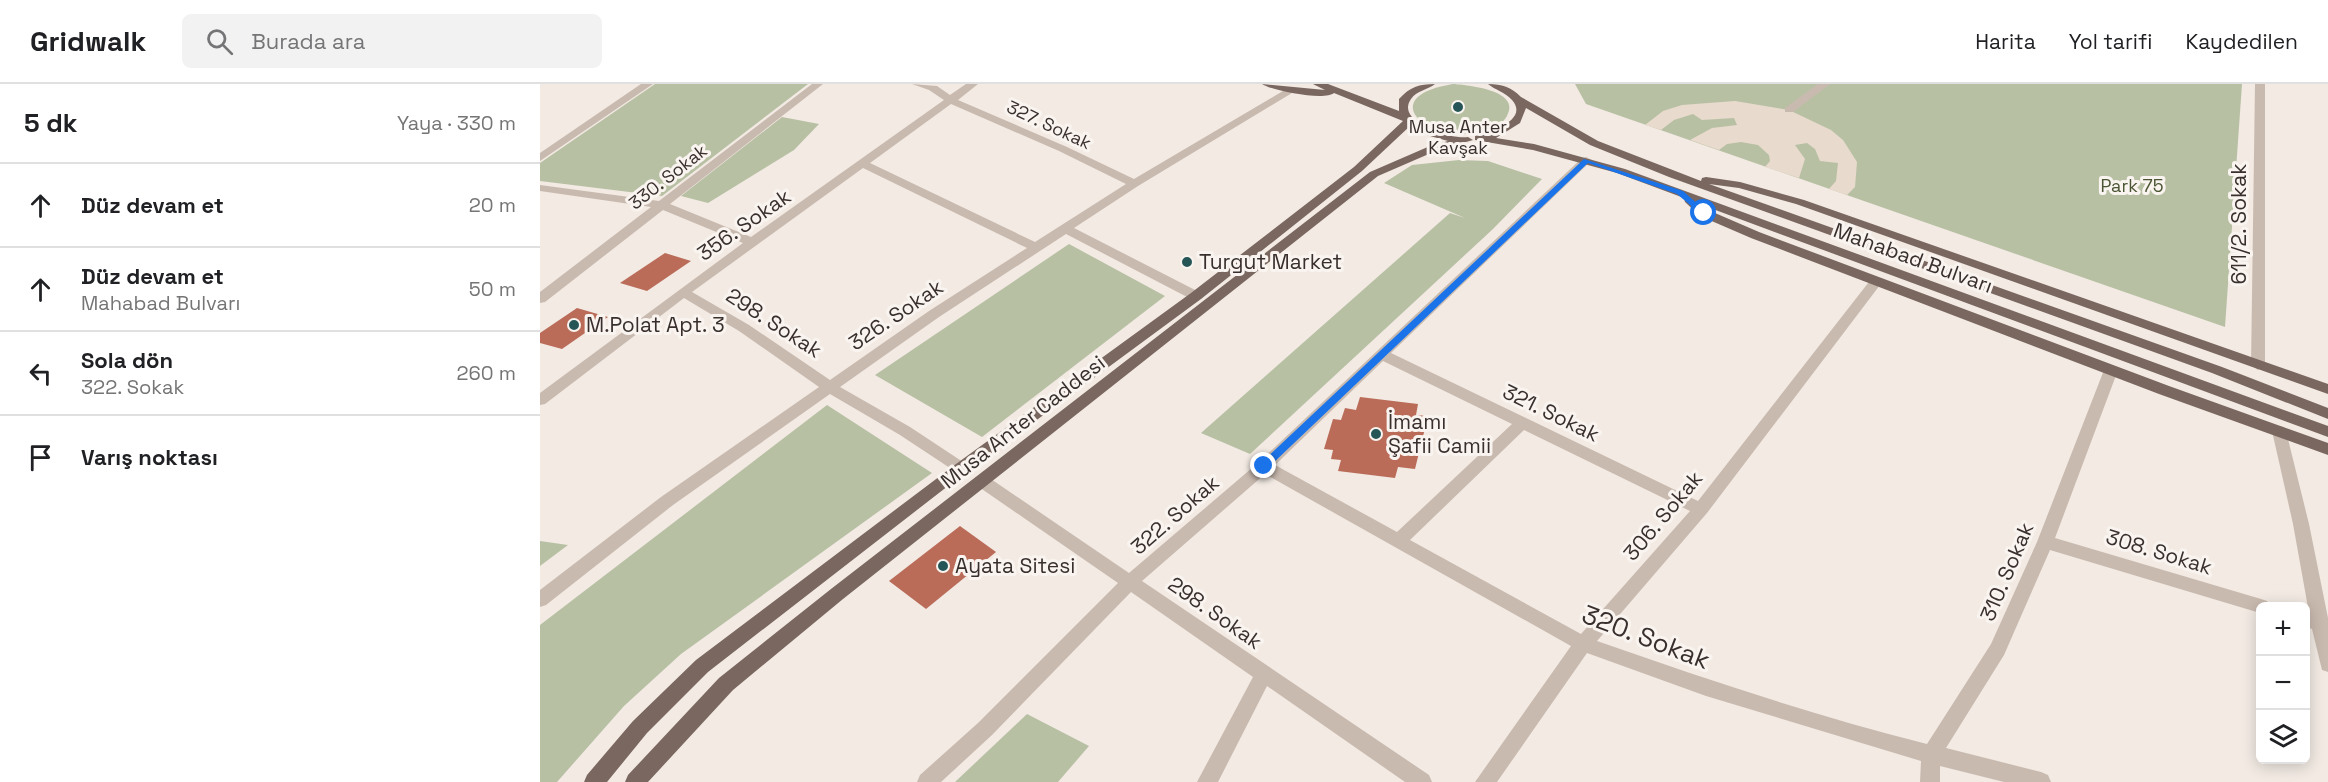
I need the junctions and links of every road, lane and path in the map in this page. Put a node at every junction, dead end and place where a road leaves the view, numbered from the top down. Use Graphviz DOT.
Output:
graph roads {
  1 [pos="648,84"];
  2 [pos="818,84"];
  3 [pos="917,84"];
  4 [pos="973,84"];
  5 [pos="1267,84"];
  6 [pos="1318,84"];
  7 [pos="1430,84"];
  8 [pos="1493,84"];
  9 [pos="1825,84"];
  10 [pos="2260,84"];
  11 [pos="1292,90"];
  12 [pos="1347,93"];
  13 [pos="1514,93"];
  14 [pos="950,100"];
  15 [pos="1789,110"];
  16 [pos="1407,120"];
  17 [pos="1474,139"];
  18 [pos="540,158"];
  19 [pos="1586,160"];
  20 [pos="863,164"];
  21 [pos="1673,175"];
  22 [pos="1134,184"];
  23 [pos="540,188"];
  24 [pos="1680,192"];
  25 [pos="661,205"];
  26 [pos="1066,229"];
  27 [pos="754,243"];
  28 [pos="1036,248"];
  29 [pos="1877,281"];
  30 [pos="683,292"];
  31 [pos="1196,296"];
  32 [pos="540,299"];
  33 [pos="1383,355"];
  34 [pos="2258,365"];
  35 [pos="2111,370"];
  36 [pos="828,386"];
  37 [pos="2328,389"];
  38 [pos="540,400"];
  39 [pos="2328,414"];
  40 [pos="1523,422"];
  41 [pos="2278,431"];
  42 [pos="2328,432"];
  43 [pos="2328,449"];
  44 [pos="1264,466"];
  45 [pos="961,468"];
  46 [pos="982,481"];
  47 [pos="1701,509"];
  48 [pos="1398,541"];
  49 [pos="2045,542"];
  50 [pos="1130,582"];
  51 [pos="540,600"];
  52 [pos="2256,605"];
  53 [pos="2313,622"];
  54 [pos="1582,644"];
  55 [pos="2328,664"];
  56 [pos="1264,674"];
  57 [pos="1931,755"];
  58 [pos="594,782"];
  59 [pos="635,782"];
  60 [pos="927,782"];
  61 [pos="1206,782"];
  62 [pos="1422,782"];
  63 [pos="1485,782"];
  64 [pos="1930,782"];
  65 [pos="2041,782"];
  1 -- 18 [label="street"];
  2 -- 25 [label="street, 330. Sokak"];
  3 -- 14 [label="street, 327. Sokak"];
  4 -- 14 [label="street, 356. Sokak"];
  5 -- 11 [label="main road"];
  6 -- 12 [label="main road"];
  7 -- 16 [label="main road"];
  8 -- 13 [label="main road, Mahabad Bulvarı"];
  9 -- 15 [label="street"];
  10 -- 34 [label="street, 611/2. Sokak"];
  11 -- 12 [label="main road"];
  11 -- 22 [label="street, 326. Sokak"];
  12 -- 16 [label="main road"];
  13 -- 17 [label="main road, Musa Anter Caddesi"];
  13 -- 21 [label="main road, Mahabad Bulvarı"];
  14 -- 20 [label="street, 356. Sokak"];
  14 -- 22 [label="street, 327. Sokak"];
  16 -- 17 [label="main road, Mahabad Bulvarı"];
  16 -- 31 [label="main road, Musa Anter Caddesi"];
  17 -- 19 [label="main road, Mahabad Bulvarı"];
  17 -- 46 [label="main road, Musa Anter Caddesi"];
  19 -- 24 [label="main road, Mahabad Bulvarı"];
  19 -- 33 [label="street, 322. Sokak"];
  20 -- 27 [label="street, 356. Sokak"];
  20 -- 28 [label="street"];
  21 -- 34 [label="main road"];
  21 -- 39 [label="main road, Mahabad Bulvarı"];
  22 -- 26 [label="street, 326. Sokak"];
  23 -- 25 [label="street"];
  24 -- 29 [label="main road"];
  24 -- 42 [label="main road, Mahabad Bulvarı"];
  25 -- 27 [label="street"];
  25 -- 32 [label="street, 330. Sokak"];
  26 -- 28 [label="street, 326. Sokak"];
  26 -- 31 [label="street"];
  27 -- 30 [label="street, 356. Sokak"];
  28 -- 36 [label="street, 326. Sokak"];
  29 -- 35 [label="main road"];
  29 -- 47 [label="street, 306. Sokak"];
  30 -- 36 [label="street, 298. Sokak"];
  30 -- 38 [label="street, 356. Sokak"];
  31 -- 45 [label="main road, Musa Anter Caddesi"];
  33 -- 40 [label="street, 321. Sokak"];
  33 -- 44 [label="street, 322. Sokak"];
  34 -- 37 [label="main road"];
  35 -- 41 [label="main road"];
  35 -- 49 [label="street, 310. Sokak"];
  36 -- 45 [label="street, 298. Sokak"];
  36 -- 51 [label="street, 326. Sokak"];
  40 -- 47 [label="street, 321. Sokak"];
  40 -- 48 [label="street"];
  41 -- 43 [label="main road"];
  41 -- 53 [label="street"];
  44 -- 48 [label="street, 320. Sokak"];
  44 -- 50 [label="street, 322. Sokak"];
  45 -- 58 [label="main road, Musa Anter Caddesi"];
  46 -- 50 [label="street, 298. Sokak"];
  46 -- 59 [label="main road, Musa Anter Caddesi"];
  47 -- 54 [label="street, 306. Sokak"];
  48 -- 54 [label="street, 320. Sokak"];
  49 -- 52 [label="street, 308. Sokak"];
  49 -- 57 [label="street, 310. Sokak"];
  50 -- 56 [label="street, 298. Sokak"];
  50 -- 60 [label="street, 322. Sokak"];
  53 -- 55 [label="street"];
  54 -- 57 [label="street, 320. Sokak"];
  54 -- 63 [label="street, 306. Sokak"];
  56 -- 61 [label="street"];
  56 -- 62 [label="street, 298. Sokak"];
  57 -- 64 [label="street"];
  57 -- 65 [label="street, 320. Sokak"];
}
